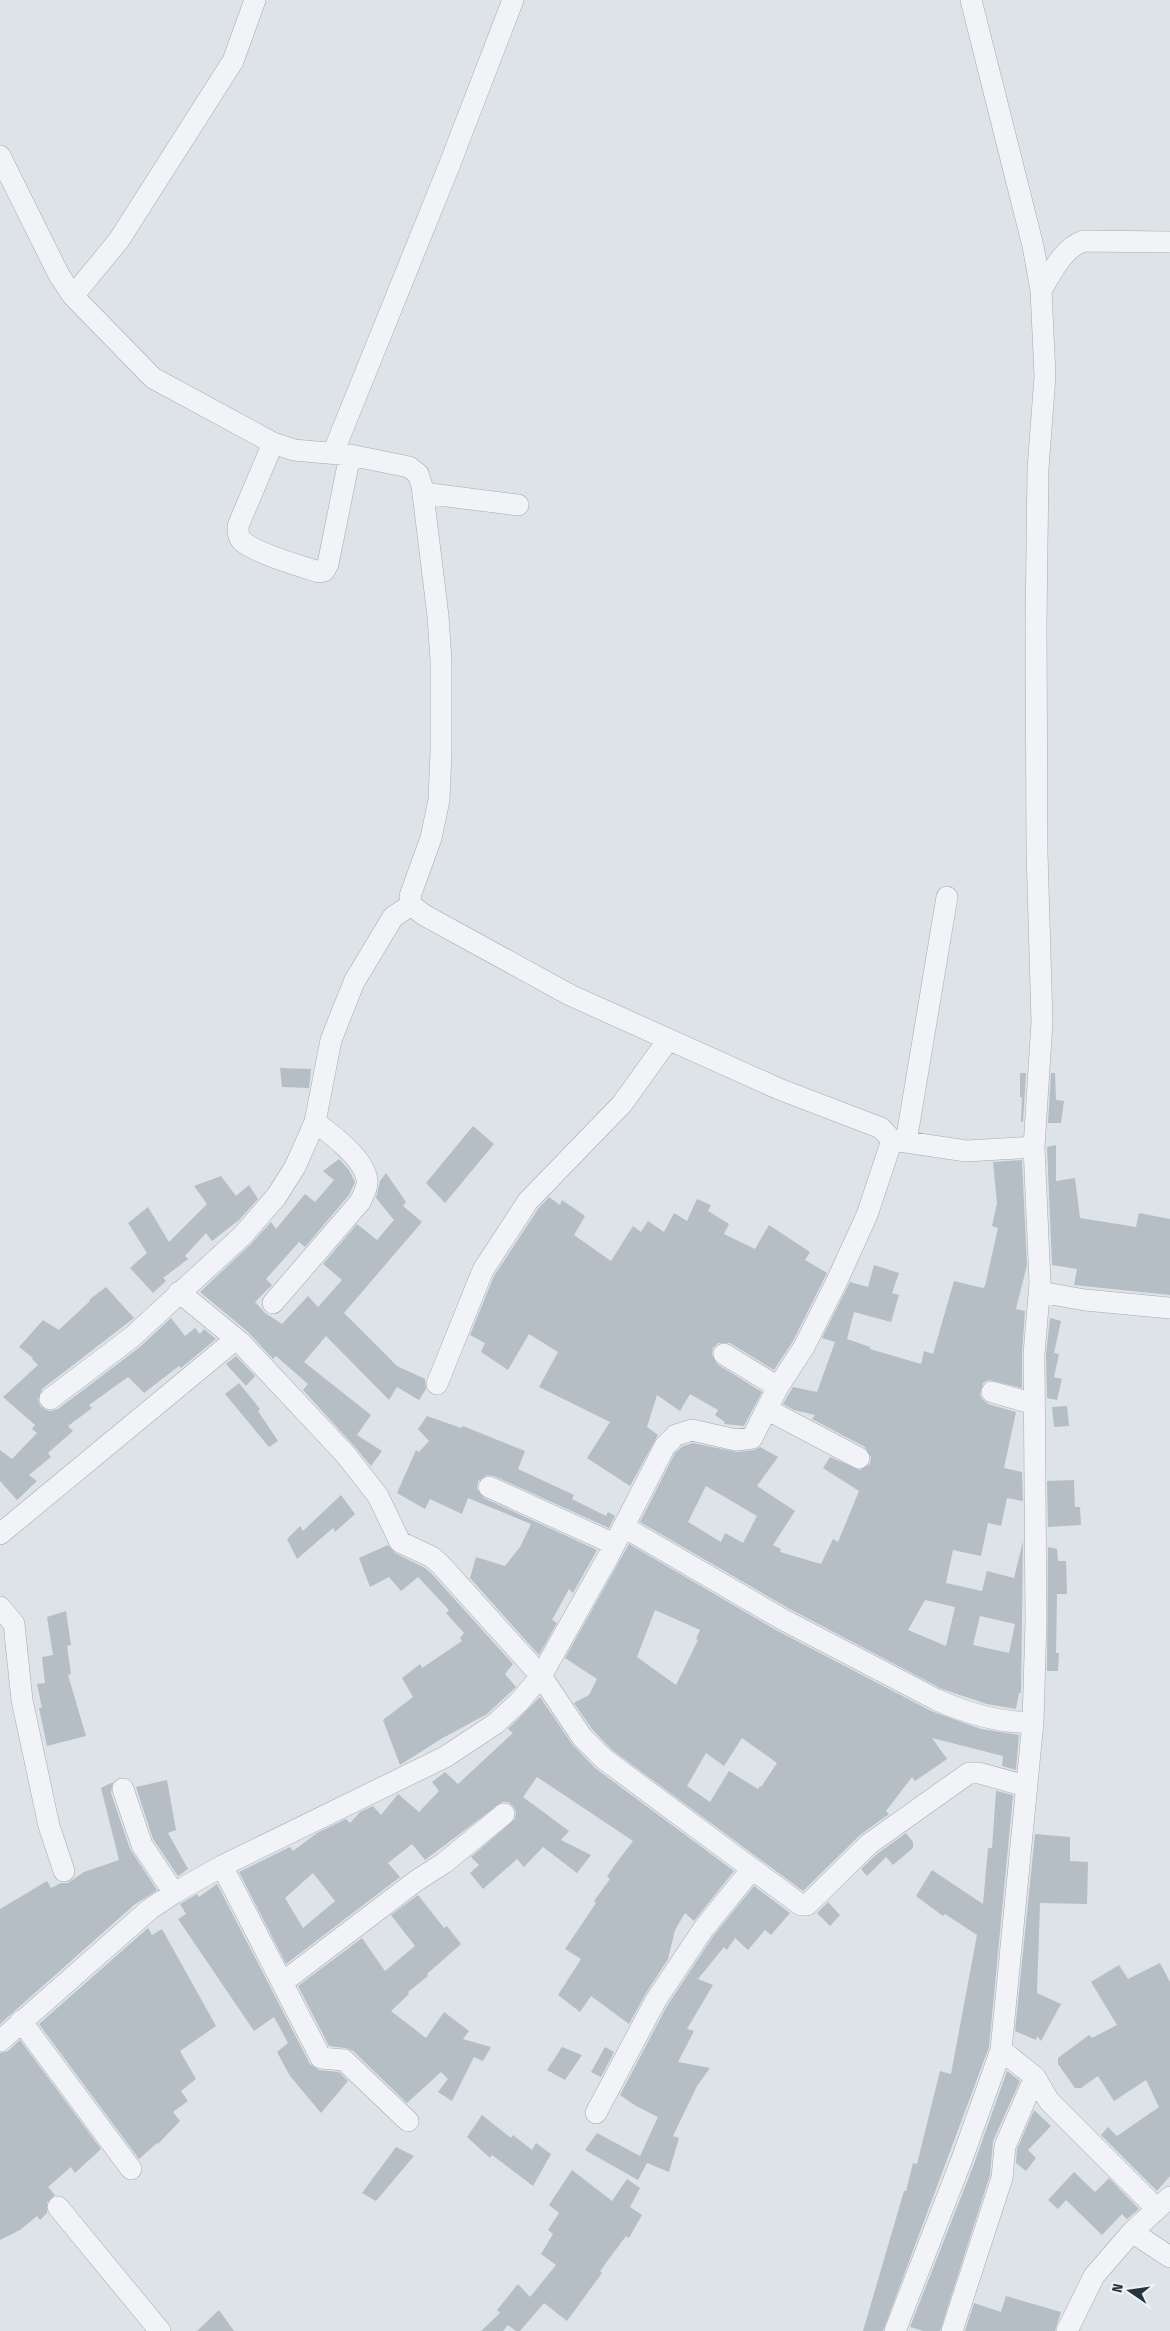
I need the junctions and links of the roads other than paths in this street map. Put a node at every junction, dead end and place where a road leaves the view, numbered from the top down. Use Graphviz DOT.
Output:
graph roads {
  1 [pos="255,0"];
  2 [pos="513,0"];
  3 [pos="971,0"];
  4 [pos="0,156"];
  5 [pos="1170,242"];
  6 [pos="1041,290"];
  7 [pos="73,296"];
  8 [pos="273,443"];
  9 [pos="341,454"];
  10 [pos="423,493"];
  11 [pos="518,505"];
  12 [pos="947,897"];
  13 [pos="408,907"];
  14 [pos="668,1040"];
  15 [pos="317,1113"];
  16 [pos="899,1141"];
  17 [pos="1034,1147"];
  18 [pos="179,1292"];
  19 [pos="1040,1292"];
  20 [pos="273,1303"];
  21 [pos="1170,1308"];
  22 [pos="236,1339"];
  23 [pos="724,1354"];
  24 [pos="437,1384"];
  25 [pos="778,1387"];
  26 [pos="992,1392"];
  27 [pos="50,1399"];
  28 [pos="1034,1404"];
  29 [pos="768,1410"];
  30 [pos="859,1458"];
  31 [pos="489,1487"];
  32 [pos="0,1534"];
  33 [pos="619,1536"];
  34 [pos="0,1606"];
  35 [pos="541,1676"];
  36 [pos="1033,1722"];
  37 [pos="1026,1786"];
  38 [pos="123,1788"];
  39 [pos="504,1814"];
  40 [pos="222,1866"];
  41 [pos="752,1869"];
  42 [pos="64,1871"];
  43 [pos="174,1893"];
  44 [pos="283,1982"];
  45 [pos="20,2021"];
  46 [pos="0,2041"];
  47 [pos="1001,2050"];
  48 [pos="1035,2077"];
  49 [pos="596,2113"];
  50 [pos="408,2121"];
  51 [pos="131,2169"];
  52 [pos="1163,2203"];
  53 [pos="58,2207"];
  54 [pos="1132,2232"];
  55 [pos="1170,2257"];
  56 [pos="160,2331"];
  57 [pos="895,2331"];
  58 [pos="952,2331"];
  59 [pos="1067,2331"];
  1 -- 7 [label="street"];
  2 -- 9 [label="street"];
  3 -- 6 [label="street"];
  4 -- 7 [label="street"];
  5 -- 6 [label="street"];
  6 -- 17 [label="street"];
  7 -- 8 [label="street"];
  8 -- 9 [label="street"];
  8 -- 9 [label="street"];
  9 -- 10 [label="street"];
  10 -- 11 [label="street"];
  10 -- 13 [label="street"];
  12 -- 16 [label="street"];
  13 -- 14 [label="street"];
  13 -- 15 [label="street"];
  14 -- 16 [label="street"];
  14 -- 24 [label="street"];
  15 -- 18 [label="street"];
  15 -- 20 [label="street"];
  16 -- 17 [label="street"];
  16 -- 25 [label="street"];
  17 -- 19 [label="street"];
  18 -- 22 [label="street"];
  18 -- 27 [label="street"];
  19 -- 21 [label="street"];
  19 -- 28 [label="street"];
  22 -- 32 [label="street"];
  22 -- 35 [label="street"];
  23 -- 25 [label="street"];
  25 -- 29 [label="street"];
  26 -- 28 [label="street"];
  28 -- 36 [label="street"];
  29 -- 30 [label="street"];
  29 -- 33 [label="street"];
  31 -- 33 [label="street"];
  33 -- 35 [label="street"];
  33 -- 36 [label="street"];
  34 -- 42 [label="street"];
  35 -- 40 [label="street"];
  35 -- 41 [label="street"];
  36 -- 37 [label="street"];
  37 -- 41 [label="street"];
  37 -- 47 [label="street"];
  38 -- 43 [label="street"];
  39 -- 44 [label="street"];
  40 -- 43 [label="street"];
  40 -- 44 [label="street"];
  41 -- 49 [label="street"];
  43 -- 45 [label="street"];
  44 -- 50 [label="street"];
  45 -- 46 [label="street"];
  45 -- 51 [label="street"];
  47 -- 48 [label="street"];
  47 -- 57 [label="street"];
  48 -- 52 [label="street"];
  48 -- 58 [label="street"];
  52 -- 54 [label="street"];
  53 -- 56 [label="street"];
  54 -- 55 [label="street"];
  54 -- 59 [label="street"];
}
